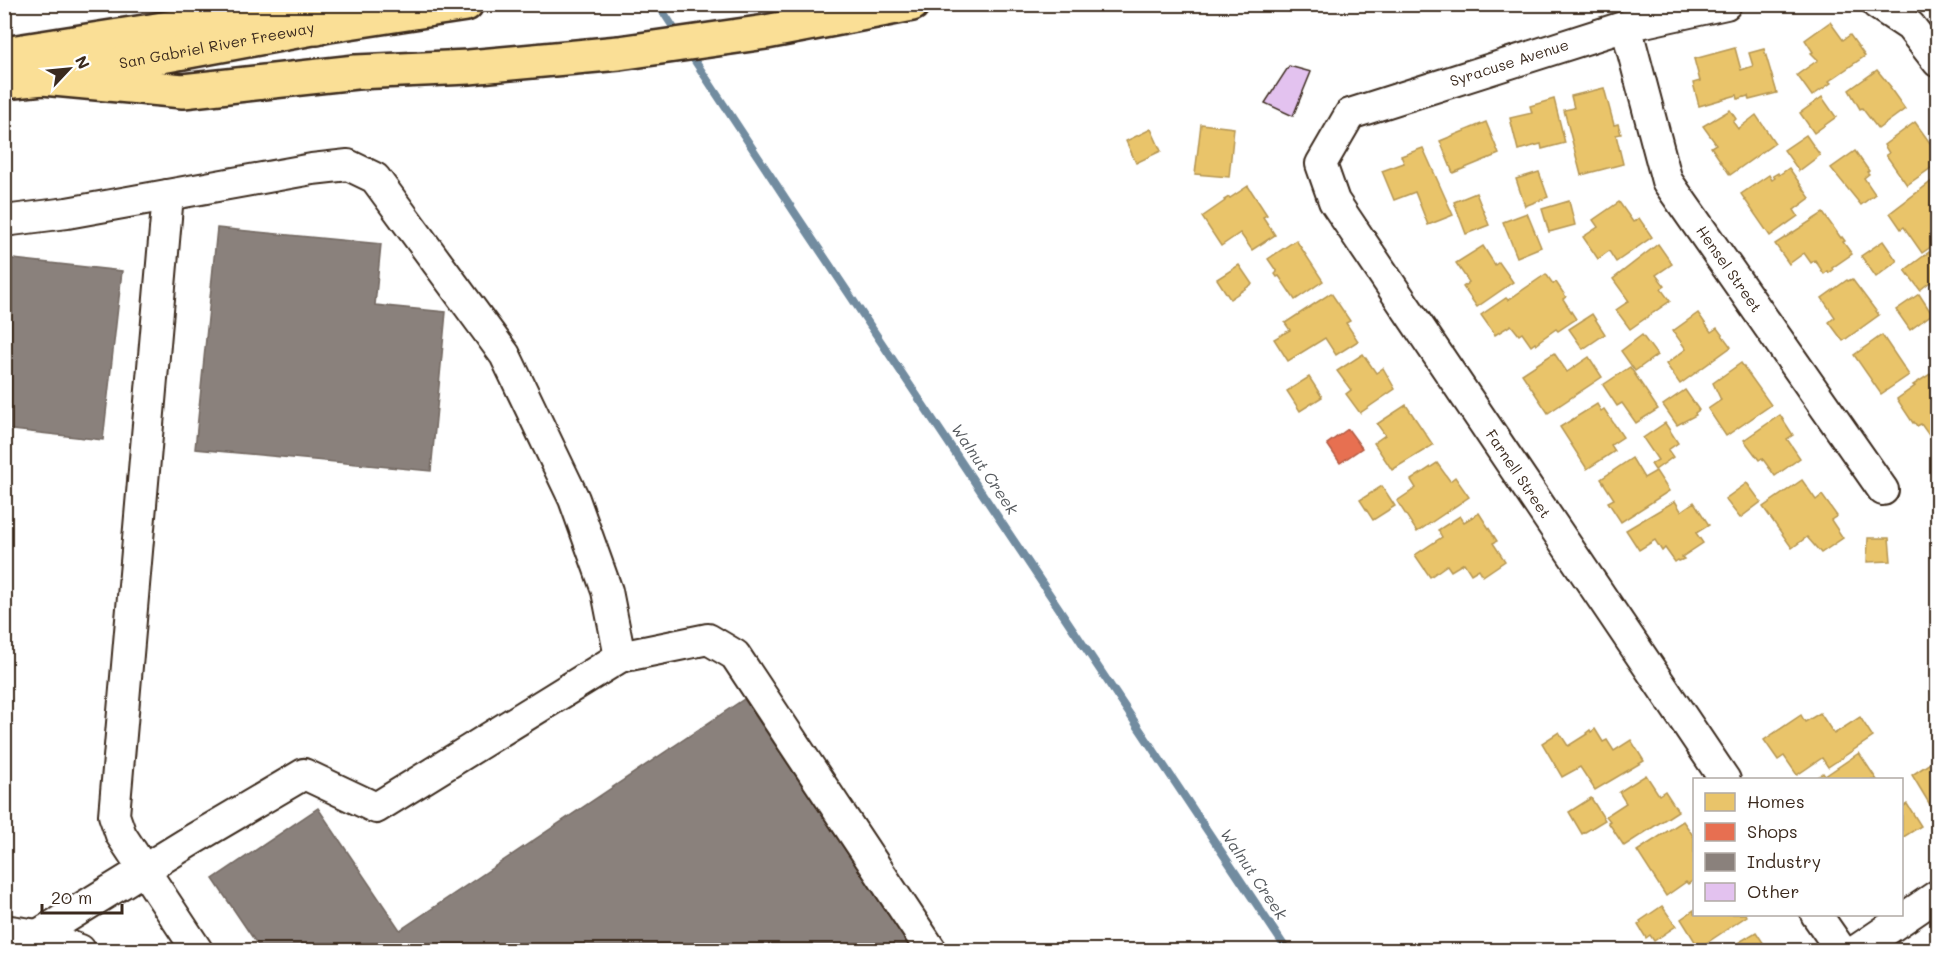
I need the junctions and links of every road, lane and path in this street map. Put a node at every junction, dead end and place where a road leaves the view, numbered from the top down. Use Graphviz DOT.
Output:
graph roads {
  1 [pos="192,4"];
  2 [pos="466,4"];
  3 [pos="912,4"];
  4 [pos="1726,4"];
  5 [pos="1877,4"];
  6 [pos="1626,26"];
  7 [pos="323,27"];
  8 [pos="4,36"];
  9 [pos="4,54"];
  10 [pos="1938,62"];
  11 [pos="43,78"];
  12 [pos="4,82"];
  13 [pos="1321,164"];
  14 [pos="168,195"];
  15 [pos="4,221"];
  16 [pos="1883,490"];
  17 [pos="620,657"];
  18 [pos="1724,778"];
  19 [pos="144,869"];
  20 [pos="1938,895"];
  21 [pos="1817,916"];
  22 [pos="4,930"];
  23 [pos="38,935"];
  24 [pos="80,951"];
  25 [pos="197,951"];
  26 [pos="931,951"];
  27 [pos="1841,951"];
  28 [pos="1857,951"];
  1 -- 8 [label="highway"];
  2 -- 7 [label="highway, San Gabriel River Freeway"];
  3 -- 11 [label="highway"];
  4 -- 6 [label="street, Syracuse Avenue"];
  5 -- 10 [label="street"];
  6 -- 13 [label="street, Syracuse Avenue"];
  6 -- 16 [label="street, Hensel Street"];
  7 -- 9 [label="highway"];
  7 -- 11 [label="highway, San Gabriel River Freeway"];
  11 -- 12 [label="highway, San Gabriel River Freeway"];
  13 -- 18 [label="street, Farnell Street"];
  14 -- 15 [label="street"];
  14 -- 17 [label="street"];
  14 -- 19 [label="street"];
  17 -- 19 [label="street"];
  17 -- 26 [label="street"];
  19 -- 23 [label="street"];
  19 -- 25 [label="street"];
  20 -- 28 [label="street"];
  21 -- 27 [label="street"];
  22 -- 23 [label="street"];
  23 -- 24 [label="street"];
}
